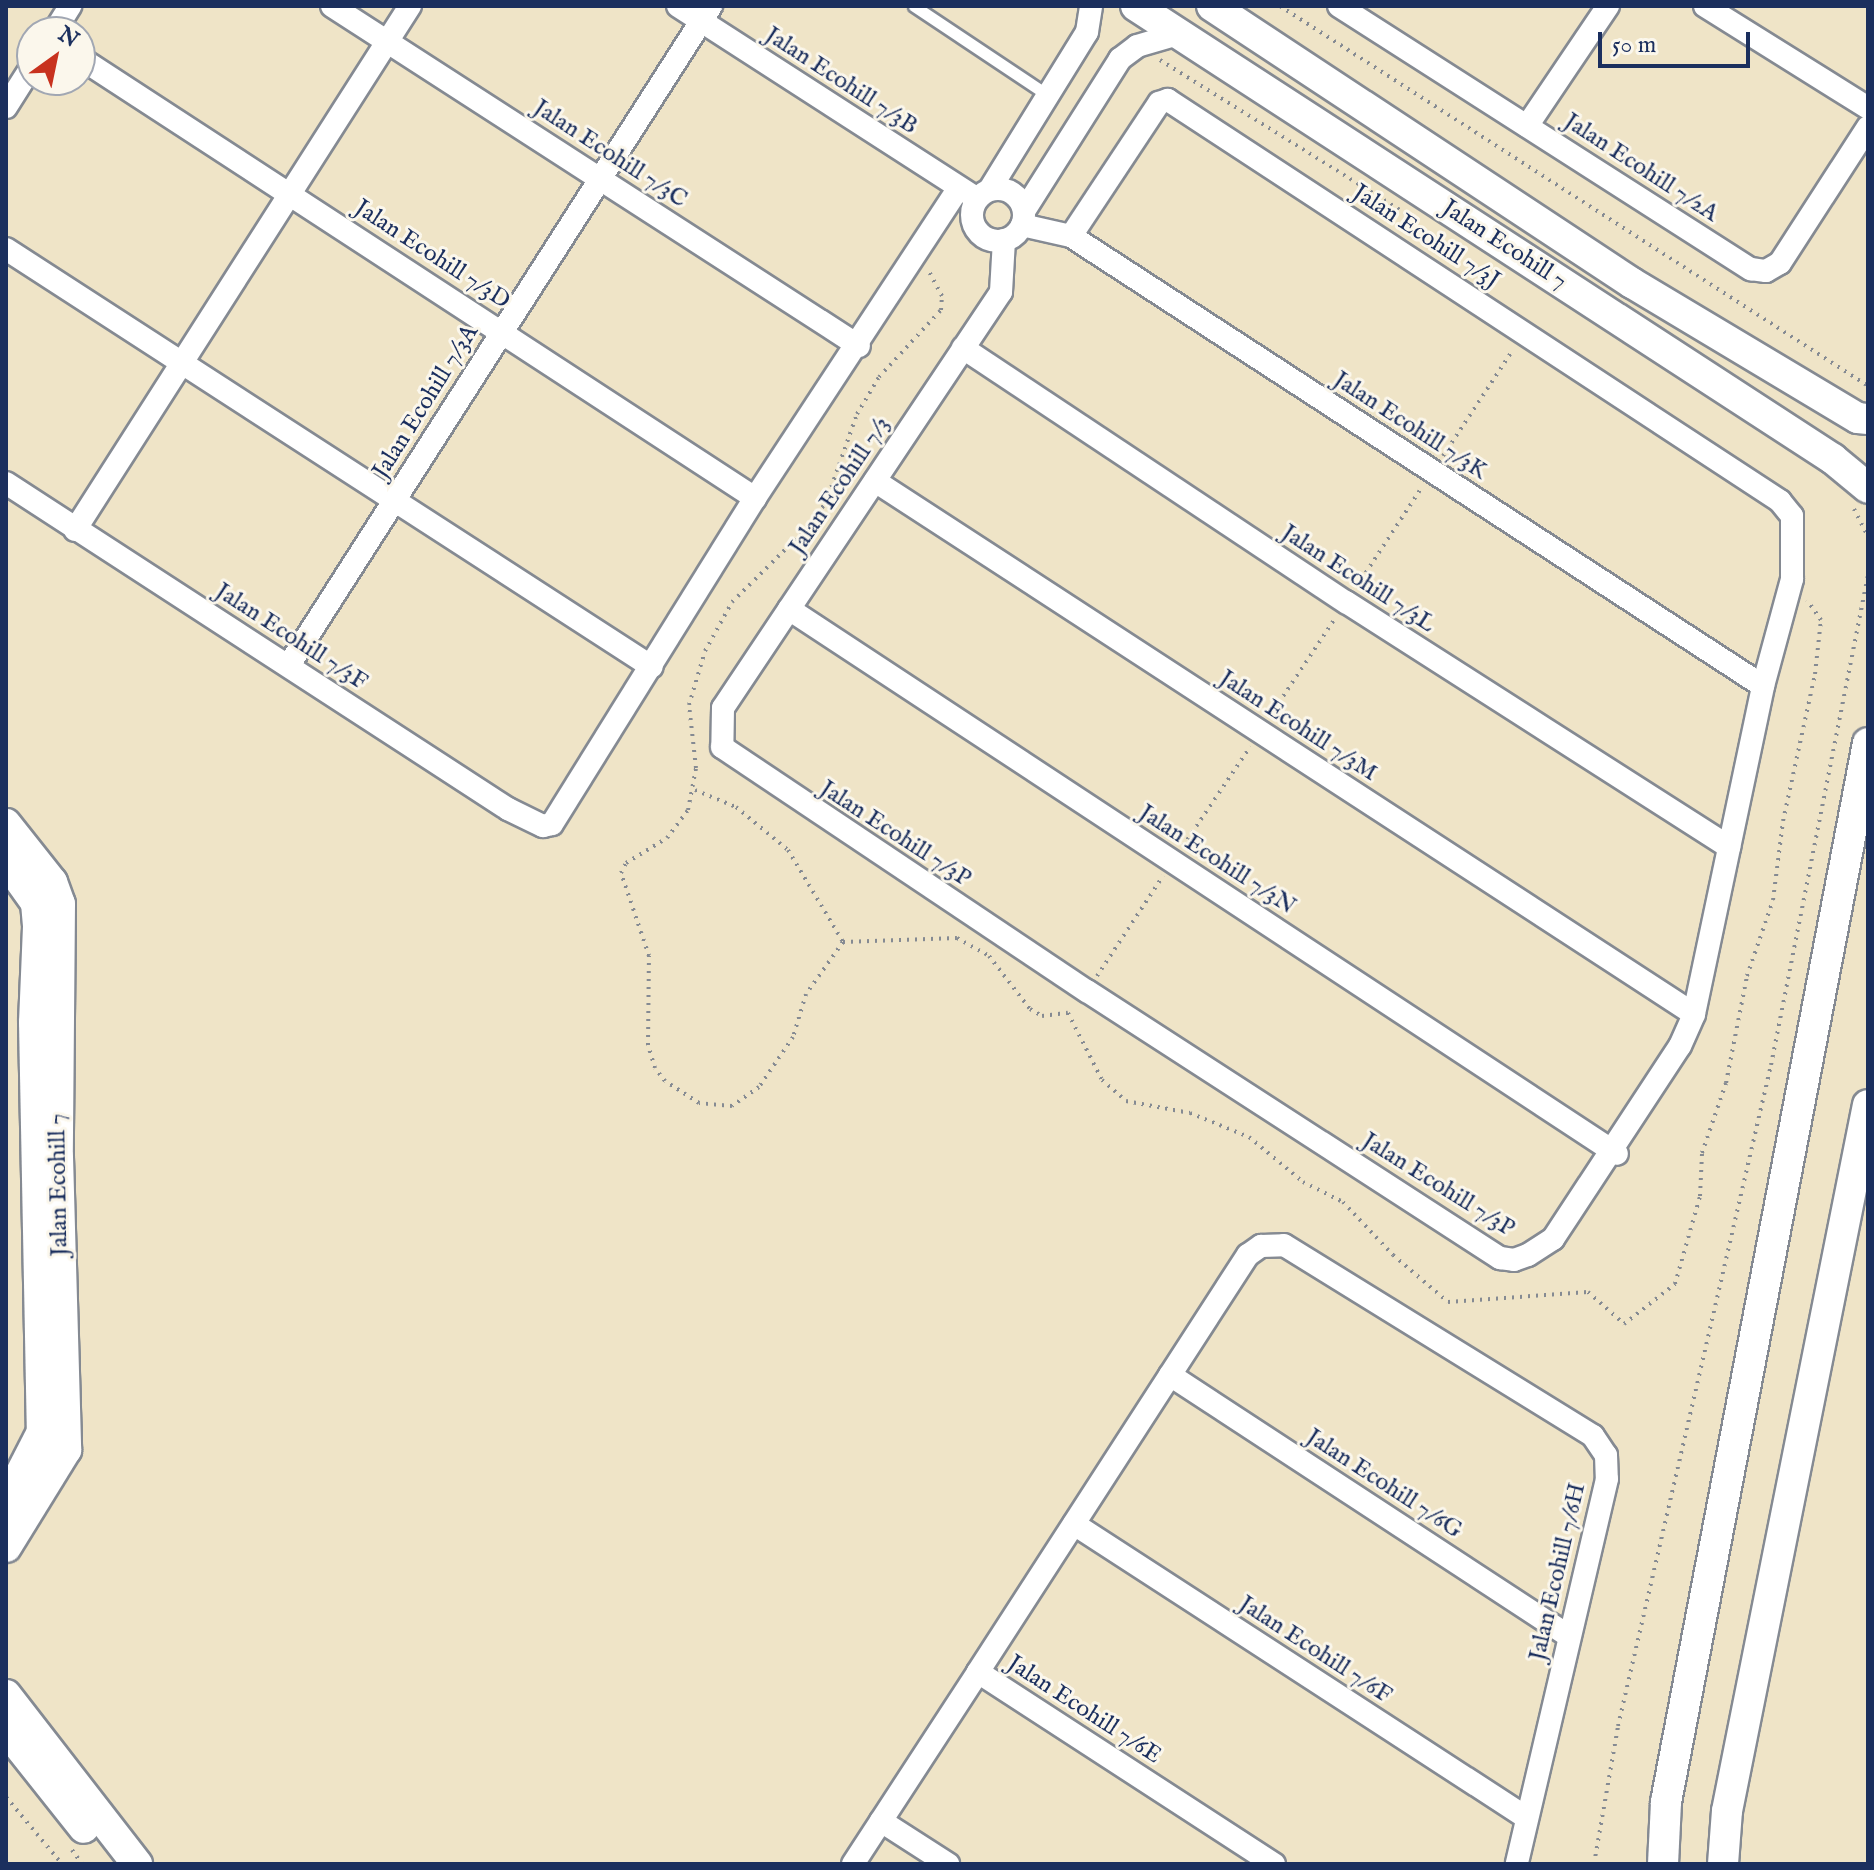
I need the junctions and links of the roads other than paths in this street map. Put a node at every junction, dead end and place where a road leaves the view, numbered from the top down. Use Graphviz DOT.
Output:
graph roads {
  1 [pos="332,6"];
  2 [pos="410,6"];
  3 [pos="678,6"];
  4 [pos="914,6"];
  5 [pos="1091,6"];
  6 [pos="1136,6"];
  7 [pos="1212,6"];
  8 [pos="1339,6"];
  9 [pos="1608,6"];
  10 [pos="1705,6"];
  11 [pos="706,13"];
  12 [pos="1178,34"];
  13 [pos="387,41"];
  14 [pos="96,68"];
  15 [pos="1049,96"];
  16 [pos="1868,108"];
  17 [pos="1527,126"];
  18 [pos="1868,127"];
  19 [pos="600,178"];
  20 [pos="975,192"];
  21 [pos="290,194"];
  22 [pos="1023,218"];
  23 [pos="1071,236"];
  24 [pos="1004,240"];
  25 [pos="6,249"];
  26 [pos="502,332"];
  27 [pos="859,346"];
  28 [pos="963,348"];
  29 [pos="183,362"];
  30 [pos="1865,420"];
  31 [pos="1833,459"];
  32 [pos="1868,477"];
  33 [pos="875,481"];
  34 [pos="6,483"];
  35 [pos="1868,488"];
  36 [pos="755,498"];
  37 [pos="395,500"];
  38 [pos="1792,516"];
  39 [pos="75,530"];
  40 [pos="789,609"];
  41 [pos="289,665"];
  42 [pos="652,667"];
  43 [pos="1763,686"];
  44 [pos="1868,743"];
  45 [pos="730,757"];
  46 [pos="6,824"];
  47 [pos="1729,847"];
  48 [pos="6,861"];
  49 [pos="1694,1014"];
  50 [pos="1868,1105"];
  51 [pos="1614,1152"];
  52 [pos="1170,1375"];
  53 [pos="6,1502"];
  54 [pos="1074,1524"];
  55 [pos="6,1547"];
  56 [pos="1569,1636"];
  57 [pos="978,1672"];
  58 [pos="6,1695"];
  59 [pos="7,1734"];
  60 [pos="1527,1818"];
  61 [pos="881,1821"];
  62 [pos="112,1864"];
  63 [pos="137,1864"];
  64 [pos="853,1864"];
  65 [pos="948,1864"];
  66 [pos="1274,1864"];
  67 [pos="1517,1864"];
  68 [pos="1663,1864"];
  69 [pos="1723,1864"];
  1 -- 13 [label="street, Jalan Ecohill 7/3C"];
  2 -- 13 [label="street"];
  3 -- 11 [label="street, Jalan Ecohill 7/3B"];
  4 -- 15 [label="lane"];
  5 -- 15 [label="street"];
  6 -- 12 [label="street, Jalan Ecohill 7"];
  7 -- 30 [label="street, Jalan Ecohill 7"];
  8 -- 17 [label="street, Jalan Ecohill 7/2A"];
  9 -- 17 [label="street"];
  10 -- 16 [label="street"];
  11 -- 19 [label="street, Jalan Ecohill 7/3A"];
  11 -- 20 [label="street, Jalan Ecohill 7/3B"];
  12 -- 22 [label="street"];
  12 -- 31 [label="street, Jalan Ecohill 7"];
  13 -- 19 [label="street, Jalan Ecohill 7/3C"];
  13 -- 21 [label="street"];
  14 -- 21 [label="street, Jalan Ecohill 7/3D"];
  15 -- 20 [label="street"];
  17 -- 18 [label="street, Jalan Ecohill 7/2A"];
  19 -- 26 [label="street, Jalan Ecohill 7/3A"];
  19 -- 27 [label="street, Jalan Ecohill 7/3C"];
  20 -- 22 [label="street"];
  20 -- 24 [label="street"];
  20 -- 27 [label="street"];
  21 -- 26 [label="street, Jalan Ecohill 7/3D"];
  21 -- 29 [label="street"];
  22 -- 23 [label="street, Jalan Ecohill 7/3K"];
  22 -- 24 [label="street"];
  23 -- 38 [label="street, Jalan Ecohill 7/3J"];
  23 -- 43 [label="street, Jalan Ecohill 7/3K"];
  24 -- 28 [label="street, Jalan Ecohill 7/3"];
  25 -- 29 [label="street"];
  26 -- 36 [label="street, Jalan Ecohill 7/3D"];
  26 -- 37 [label="street, Jalan Ecohill 7/3A"];
  27 -- 36 [label="street"];
  28 -- 33 [label="street, Jalan Ecohill 7/3"];
  28 -- 47 [label="street, Jalan Ecohill 7/3L"];
  29 -- 37 [label="street"];
  29 -- 39 [label="street"];
  31 -- 32 [label="street"];
  31 -- 35 [label="street, Jalan Ecohill 7"];
  33 -- 40 [label="street, Jalan Ecohill 7/3"];
  33 -- 49 [label="street, Jalan Ecohill 7/3M"];
  34 -- 39 [label="street, Jalan Ecohill 7/3F"];
  36 -- 42 [label="street"];
  37 -- 41 [label="street, Jalan Ecohill 7/3A"];
  37 -- 42 [label="street"];
  38 -- 43 [label="street, Jalan Ecohill 7/3P"];
  39 -- 41 [label="street, Jalan Ecohill 7/3F"];
  40 -- 45 [label="street, Jalan Ecohill 7/3"];
  40 -- 51 [label="street, Jalan Ecohill 7/3N"];
  41 -- 42 [label="street, Jalan Ecohill 7/3F"];
  43 -- 47 [label="street, Jalan Ecohill 7/3P"];
  44 -- 68 [label="street"];
  45 -- 51 [label="street, Jalan Ecohill 7/3P"];
  46 -- 55 [label="street, Jalan Ecohill 7"];
  47 -- 49 [label="street, Jalan Ecohill 7/3P"];
  48 -- 53 [label="street"];
  49 -- 51 [label="street, Jalan Ecohill 7/3P"];
  50 -- 69 [label="street"];
  52 -- 54 [label="street"];
  52 -- 56 [label="street, Jalan Ecohill 7/6G"];
  52 -- 56 [label="street, Jalan Ecohill 7/6H"];
  54 -- 57 [label="street"];
  54 -- 60 [label="street, Jalan Ecohill 7/6F"];
  56 -- 60 [label="street, Jalan Ecohill 7/6H"];
  57 -- 61 [label="street, Jalan Ecohill 7/6E"];
  57 -- 66 [label="street, Jalan Ecohill 7/6E"];
  58 -- 63 [label="street"];
  59 -- 62 [label="street"];
  60 -- 67 [label="street, Jalan Ecohill 7/6H"];
  61 -- 64 [label="street, Jalan Ecohill 7/6E"];
  61 -- 65 [label="street"];
}
